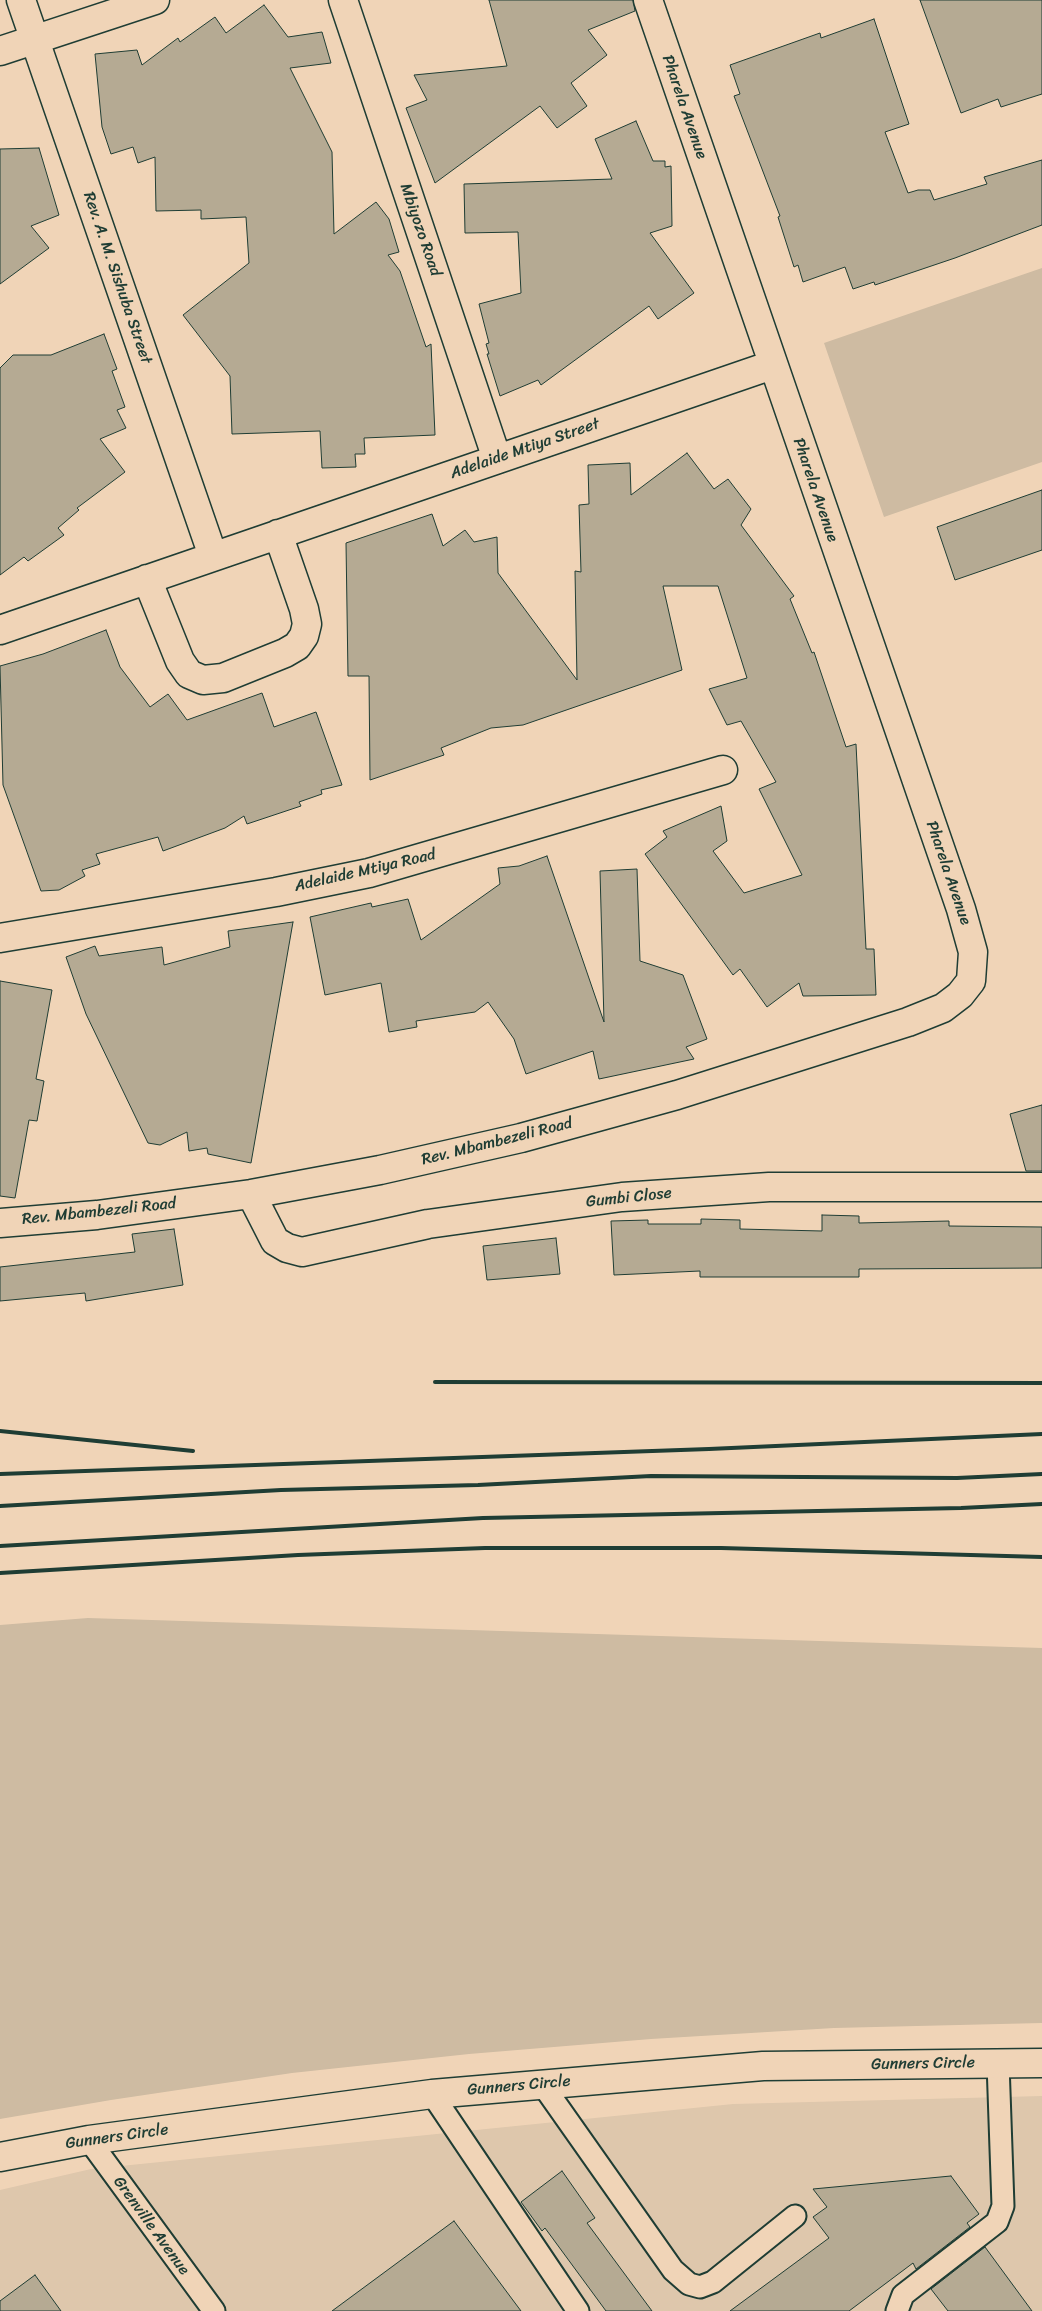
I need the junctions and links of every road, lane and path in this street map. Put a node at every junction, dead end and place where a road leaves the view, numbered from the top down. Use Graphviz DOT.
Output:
graph roads {
  1 [pos="21,0"];
  2 [pos="155,0"];
  3 [pos="343,0"];
  4 [pos="648,0"];
  5 [pos="35,40"];
  6 [pos="0,51"];
  7 [pos="772,365"];
  8 [pos="497,459"];
  9 [pos="278,534"];
  10 [pos="213,556"];
  11 [pos="147,579"];
  12 [pos="0,630"];
  13 [pos="723,770"];
  14 [pos="0,938"];
  15 [pos="971,981"];
  16 [pos="1042,1187"];
  17 [pos="251,1194"];
  18 [pos="0,1223"];
  19 [pos="998,2063"];
  20 [pos="1042,2063"];
  21 [pos="542,2084"];
  22 [pos="432,2094"];
  23 [pos="89,2140"];
  24 [pos="0,2157"];
  25 [pos="795,2216"];
  26 [pos="214,2311"];
  27 [pos="578,2311"];
  28 [pos="897,2311"];
  1 -- 5 [label="street, Rev. A. M. Sishuba Street"];
  2 -- 5 [label="street"];
  3 -- 8 [label="street, Mbiyozo Road"];
  4 -- 7 [label="street, Pharela Avenue"];
  5 -- 6 [label="street"];
  5 -- 10 [label="street, Rev. A. M. Sishuba Street"];
  7 -- 8 [label="street, Adelaide Mtiya Street"];
  7 -- 15 [label="street, Pharela Avenue"];
  8 -- 9 [label="street, Adelaide Mtiya Street"];
  9 -- 10 [label="street, Adelaide Mtiya Street"];
  9 -- 11 [label="street"];
  10 -- 11 [label="street, Adelaide Mtiya Street"];
  11 -- 12 [label="street, Adelaide Mtiya Street"];
  13 -- 14 [label="street, Adelaide Mtiya Road"];
  15 -- 17 [label="street, Rev. Mbambezeli Road"];
  16 -- 17 [label="street, Gumbi Close"];
  17 -- 18 [label="street, Rev. Mbambezeli Road"];
  19 -- 20 [label="street, Gunners Circle"];
  19 -- 21 [label="street, Gunners Circle"];
  19 -- 28 [label="lane"];
  21 -- 22 [label="street, Gunners Circle"];
  21 -- 25 [label="lane"];
  22 -- 23 [label="street, Gunners Circle"];
  22 -- 27 [label="lane"];
  23 -- 24 [label="street, Gunners Circle"];
  23 -- 26 [label="lane, Grenville Avenue"];
}
